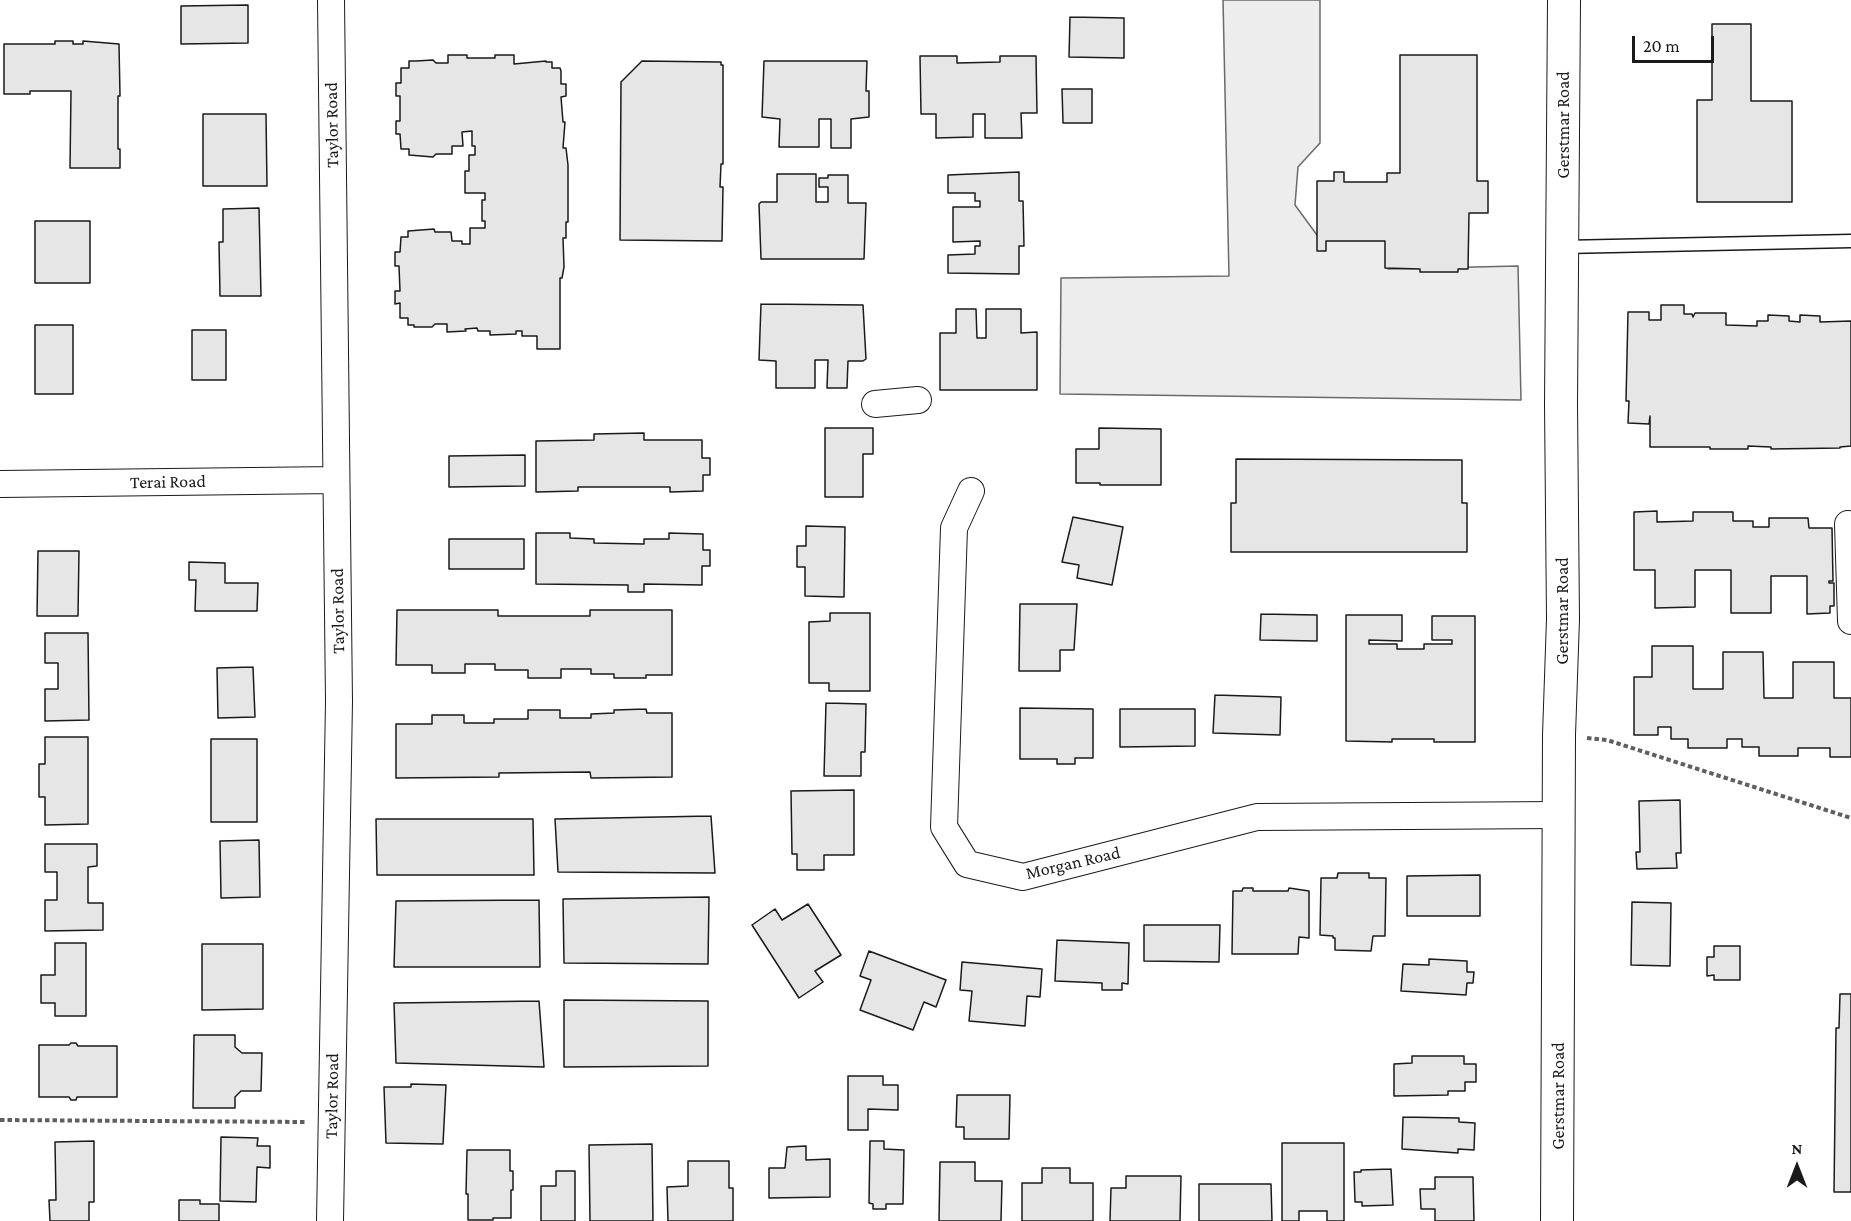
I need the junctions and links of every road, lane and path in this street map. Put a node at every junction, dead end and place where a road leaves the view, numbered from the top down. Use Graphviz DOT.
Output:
graph roads {
  1 [pos="331,0"];
  2 [pos="1564,0"];
  3 [pos="1851,241"];
  4 [pos="1562,247"];
  5 [pos="918,400"];
  6 [pos="875,404"];
  7 [pos="336,480"];
  8 [pos="0,484"];
  9 [pos="971,491"];
  10 [pos="1848,524"];
  11 [pos="1851,621"];
  12 [pos="1560,735"];
  13 [pos="1559,814"];
  14 [pos="1851,818"];
  15 [pos="0,1120"];
  16 [pos="332,1122"];
  17 [pos="330,1221"];
  18 [pos="1557,1221"];
  1 -- 7 [label="street, Taylor Road"];
  2 -- 4 [label="street, Gerstmar Road"];
  3 -- 4 [label="lane"];
  4 -- 12 [label="street, Gerstmar Road"];
  5 -- 6 [label="street"];
  7 -- 8 [label="street, Terai Road"];
  7 -- 16 [label="street, Taylor Road"];
  9 -- 13 [label="street, Morgan Road"];
  10 -- 11 [label="street"];
  12 -- 13 [label="street, Gerstmar Road"];
  12 -- 14 [label="path"];
  13 -- 18 [label="street, Gerstmar Road"];
  15 -- 16 [label="path"];
  16 -- 17 [label="street, Taylor Road"];
}
